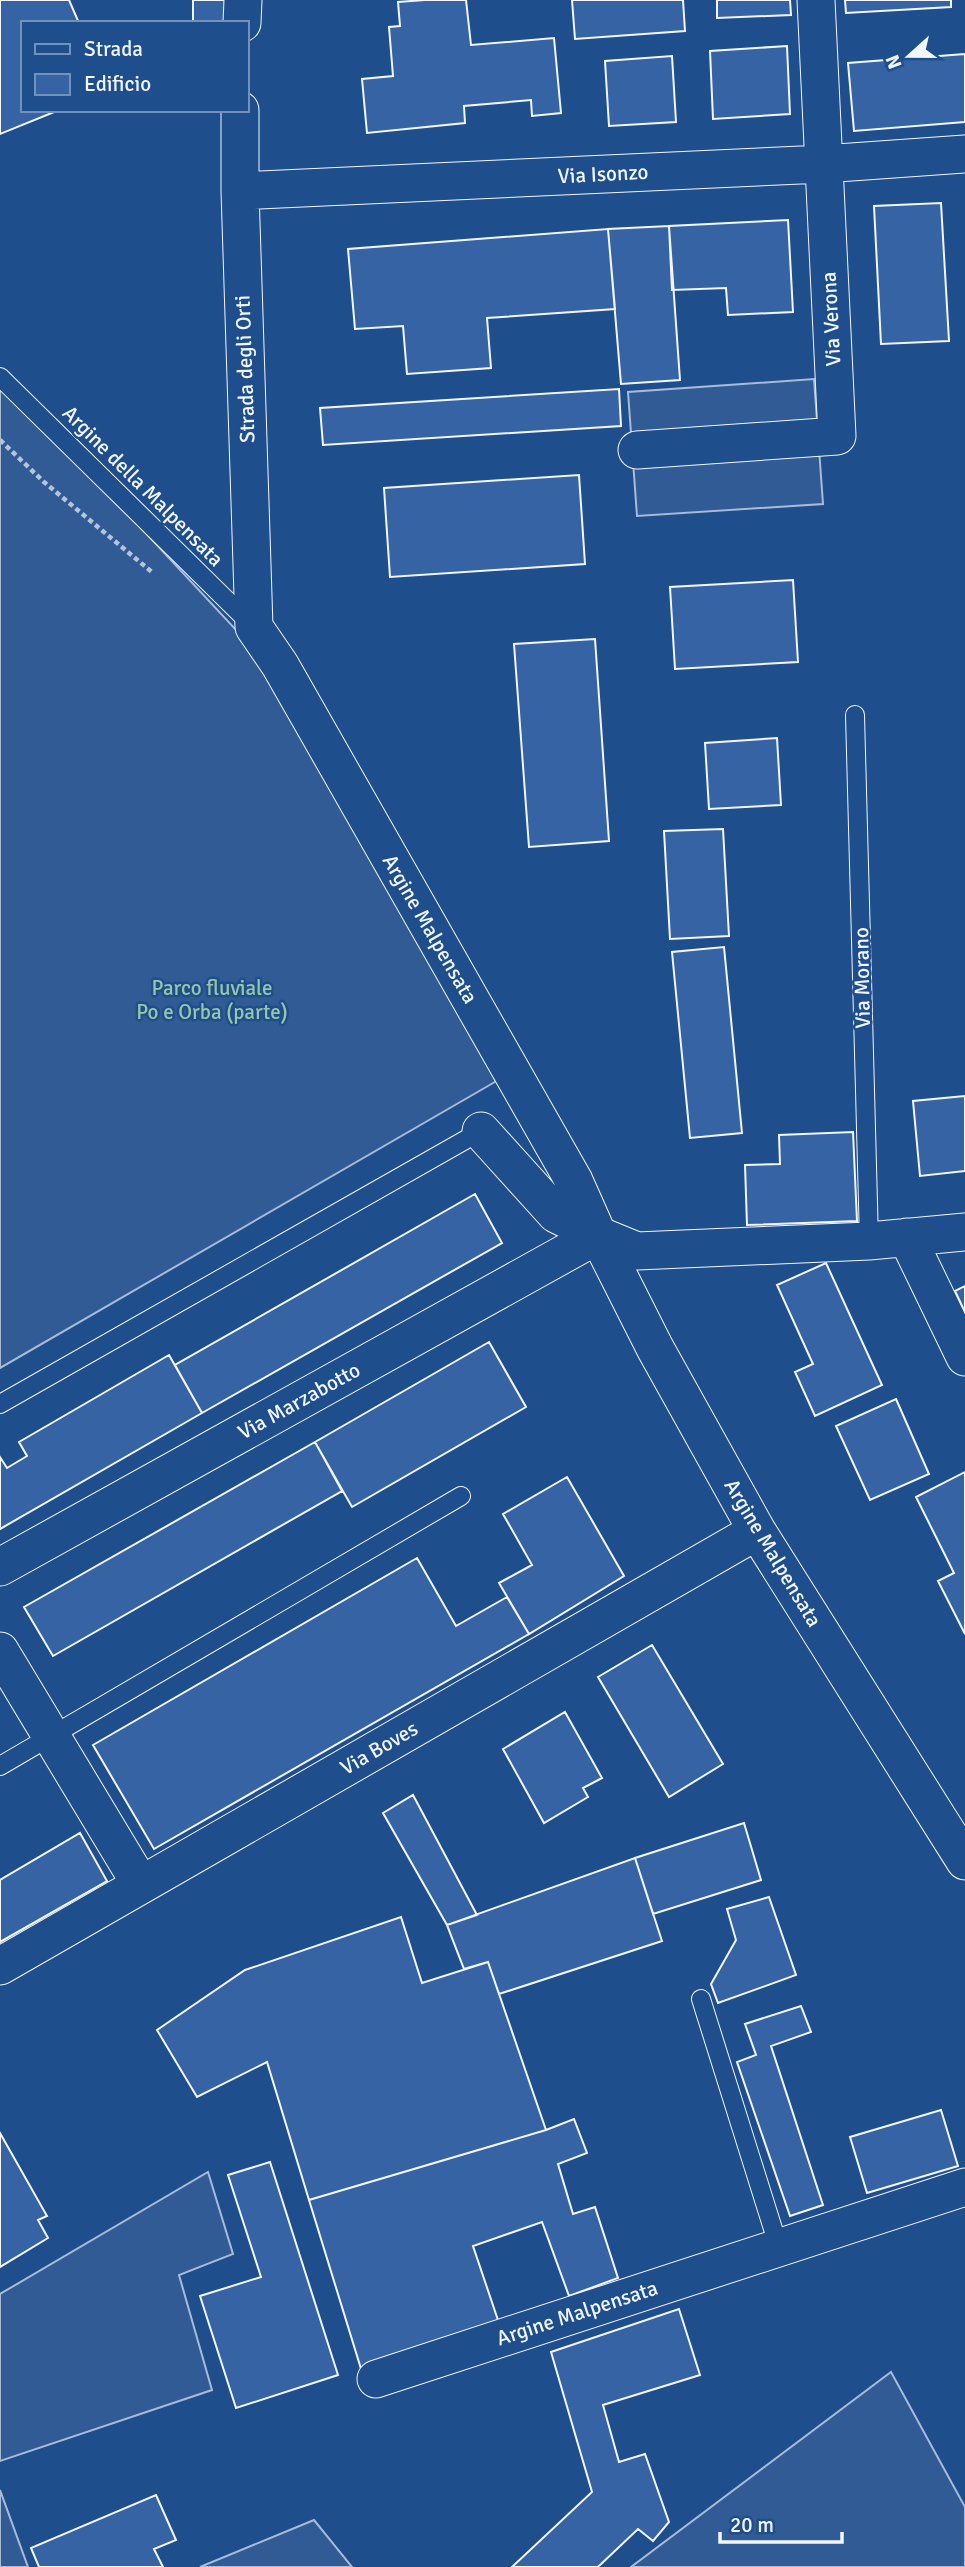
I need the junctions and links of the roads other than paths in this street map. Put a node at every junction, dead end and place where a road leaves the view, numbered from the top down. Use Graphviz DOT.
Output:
graph roads {
  1 [pos="243,0"];
  2 [pos="816,0"];
  3 [pos="242,21"];
  4 [pos="240,112"];
  5 [pos="965,153"];
  6 [pos="823,164"];
  7 [pos="240,191"];
  8 [pos="0,377"];
  9 [pos="637,450"];
  10 [pos="254,627"];
  11 [pos="855,715"];
  12 [pos="481,1131"];
  13 [pos="965,1232"];
  14 [pos="598,1236"];
  15 [pos="906,1237"];
  16 [pos="869,1241"];
  17 [pos="965,1357"];
  18 [pos="0,1404"];
  19 [pos="461,1496"];
  20 [pos="757,1531"];
  21 [pos="0,1567"];
  22 [pos="0,1651"];
  23 [pos="52,1737"];
  24 [pos="0,1766"];
  25 [pos="965,1861"];
  26 [pos="141,1885"];
  27 [pos="0,1966"];
  28 [pos="701,1999"];
  29 [pos="965,2187"];
  30 [pos="779,2248"];
  31 [pos="376,2379"];
  1 -- 3 [label="street"];
  2 -- 6 [label="street, Via Verona"];
  4 -- 7 [label="street, Strada degli Orti"];
  5 -- 6 [label="street, Via Isonzo"];
  6 -- 7 [label="street, Via Isonzo"];
  6 -- 9 [label="street, Via Verona"];
  7 -- 10 [label="street, Strada degli Orti"];
  8 -- 10 [label="lane, Argine della Malpensata"];
  10 -- 14 [label="street, Argine Malpensata"];
  11 -- 16 [label="lane, Via Morano"];
  12 -- 14 [label="street"];
  12 -- 18 [label="lane"];
  13 -- 15 [label="street"];
  14 -- 16 [label="street"];
  14 -- 20 [label="street, Argine Malpensata"];
  14 -- 21 [label="street, Via Marzabotto"];
  15 -- 16 [label="street"];
  15 -- 17 [label="street"];
  19 -- 23 [label="lane"];
  20 -- 25 [label="street, Argine Malpensata"];
  20 -- 26 [label="street, Via Boves"];
  22 -- 23 [label="street"];
  23 -- 24 [label="lane"];
  23 -- 26 [label="street"];
  26 -- 27 [label="street, Via Boves"];
  28 -- 30 [label="lane"];
  29 -- 30 [label="street, Argine Malpensata"];
  30 -- 31 [label="street, Argine Malpensata"];
}
